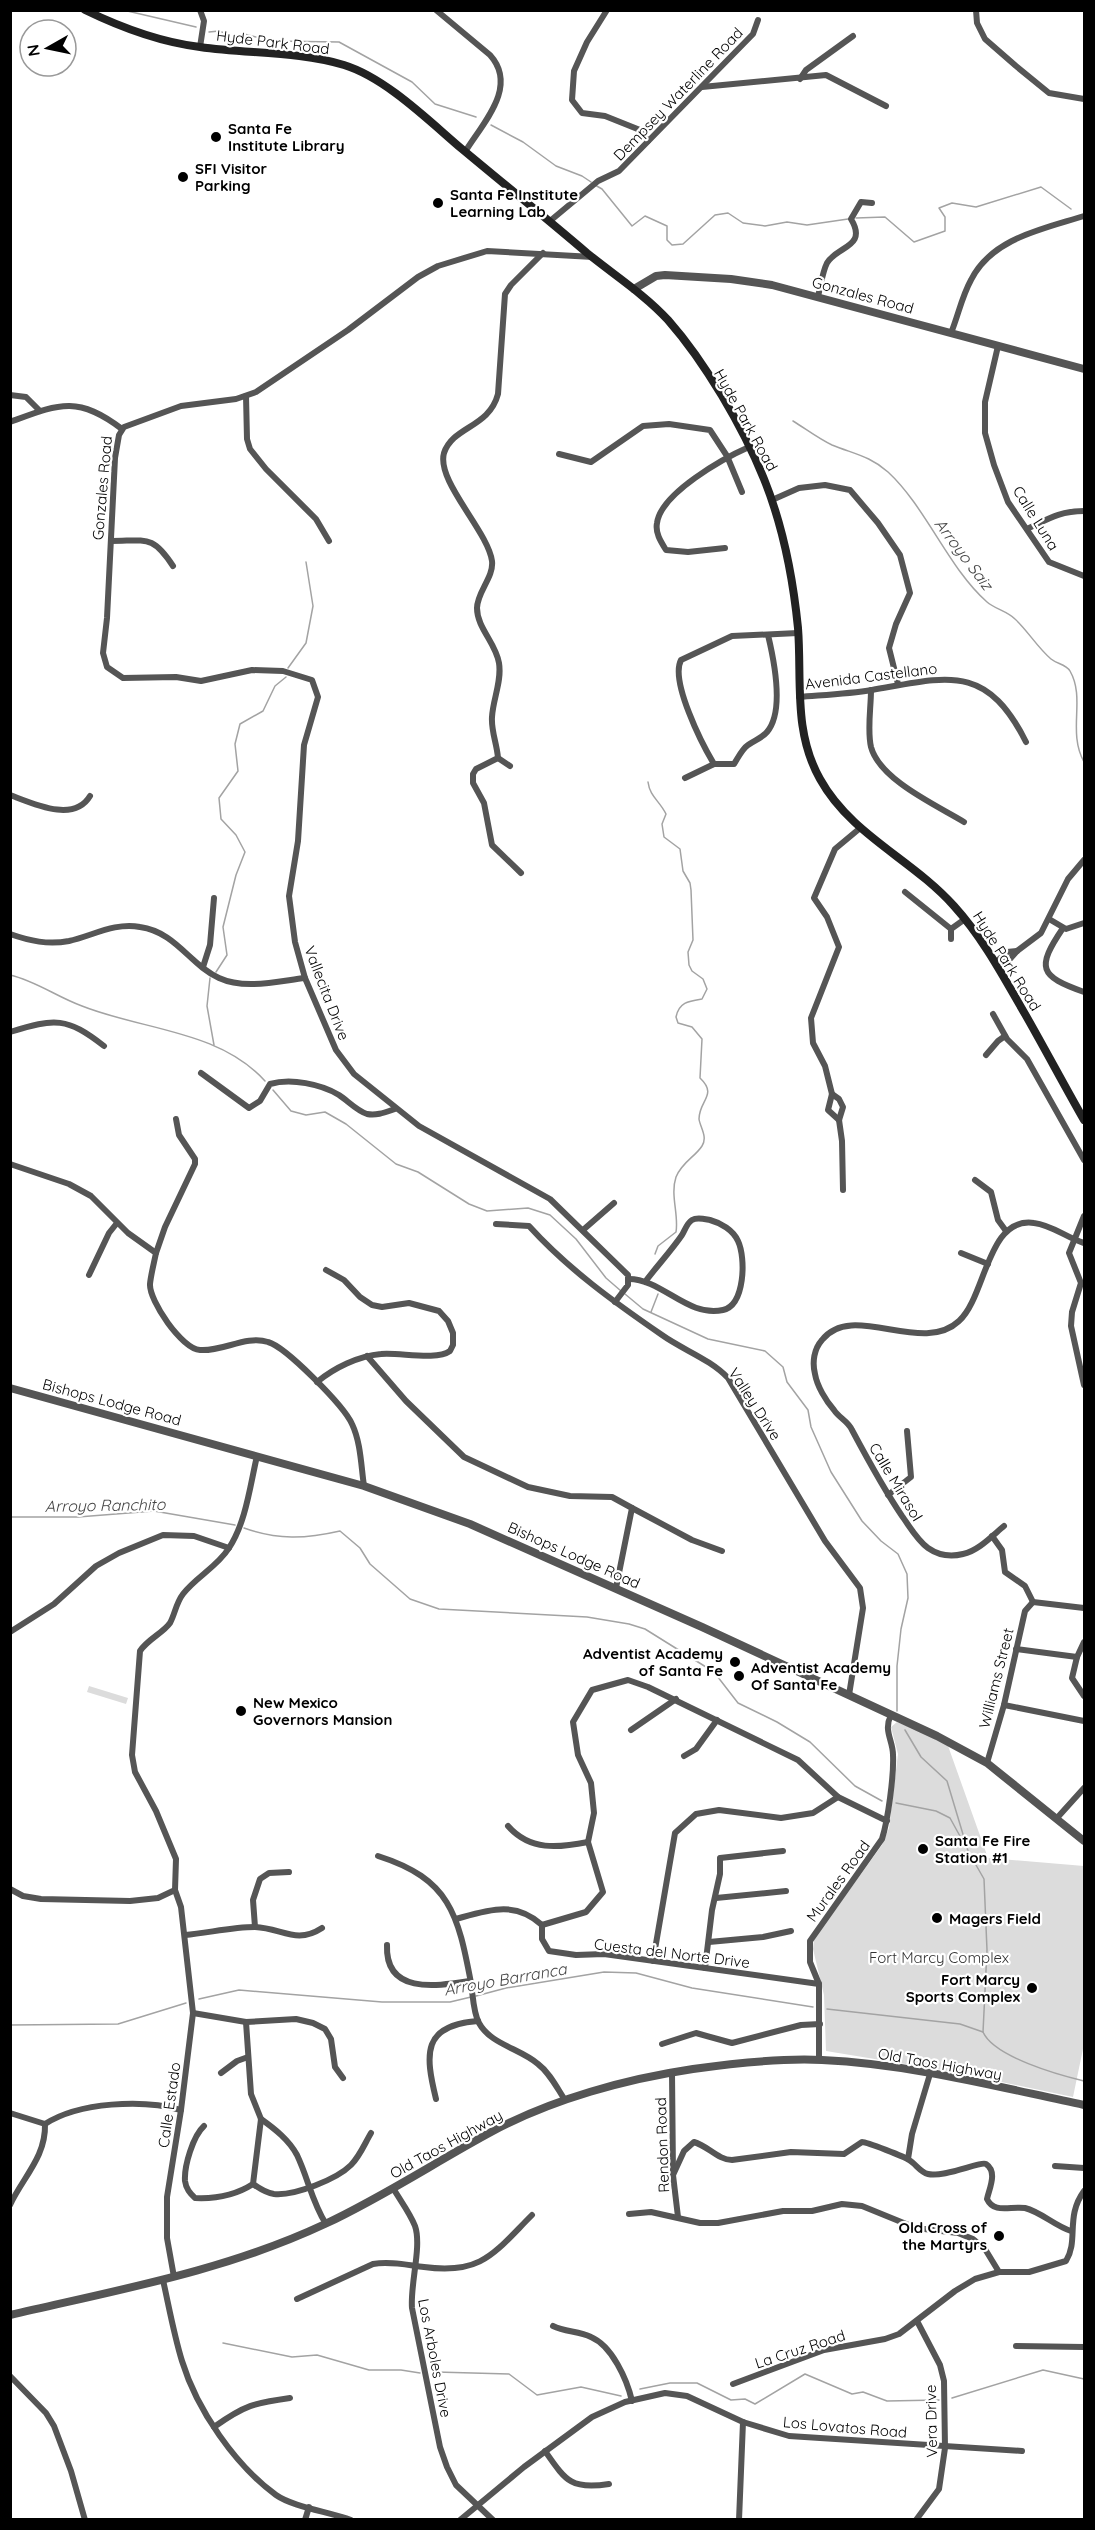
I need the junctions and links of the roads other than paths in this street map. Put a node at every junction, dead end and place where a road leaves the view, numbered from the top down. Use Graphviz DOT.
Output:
graph roads {
  1 [pos="85,10"];
  2 [pos="200,10"];
  3 [pos="436,10"];
  4 [pos="607,10"];
  5 [pos="976,10"];
  6 [pos="759,20"];
  7 [pos="853,36"];
  8 [pos="200,47"];
  9 [pos="800,79"];
  10 [pos="701,87"];
  11 [pos="1084,99"];
  12 [pos="886,106"];
  13 [pos="648,141"];
  14 [pos="465,152"];
  15 [pos="872,203"];
  16 [pos="1084,216"];
  17 [pos="550,221"];
  18 [pos="543,253"];
  19 [pos="593,257"];
  20 [pos="634,289"];
  21 [pos="818,297"];
  22 [pos="951,333"];
  23 [pos="998,346"];
  24 [pos="1084,369"];
  25 [pos="10,394"];
  26 [pos="246,396"];
  27 [pos="40,411"];
  28 [pos="10,422"];
  29 [pos="122,429"];
  30 [pos="749,447"];
  31 [pos="559,454"];
  32 [pos="727,456"];
  33 [pos="742,492"];
  34 [pos="772,500"];
  35 [pos="1084,511"];
  36 [pos="1027,530"];
  37 [pos="111,541"];
  38 [pos="329,541"];
  39 [pos="725,548"];
  40 [pos="172,566"];
  41 [pos="1084,576"];
  42 [pos="798,633"];
  43 [pos="768,635"];
  44 [pos="252,670"];
  45 [pos="898,684"];
  46 [pos="871,690"];
  47 [pos="799,697"];
  48 [pos="1026,742"];
  49 [pos="498,758"];
  50 [pos="714,764"];
  51 [pos="510,766"];
  52 [pos="685,778"];
  53 [pos="10,795"];
  54 [pos="90,796"];
  55 [pos="964,822"];
  56 [pos="859,828"];
  57 [pos="1084,860"];
  58 [pos="521,873"];
  59 [pos="905,891"];
  60 [pos="214,898"];
  61 [pos="965,919"];
  62 [pos="1049,919"];
  63 [pos="1084,923"];
  64 [pos="1063,928"];
  65 [pos="951,929"];
  66 [pos="10,934"];
  67 [pos="951,939"];
  68 [pos="995,963"];
  69 [pos="203,967"];
  70 [pos="305,978"];
  71 [pos="1084,992"];
  72 [pos="993,1014"];
  73 [pos="10,1032"];
  74 [pos="1005,1036"];
  75 [pos="104,1046"];
  76 [pos="986,1055"];
  77 [pos="201,1073"];
  78 [pos="832,1094"];
  79 [pos="395,1109"];
  80 [pos="176,1119"];
  81 [pos="839,1120"];
  82 [pos="1084,1120"];
  83 [pos="1084,1160"];
  84 [pos="10,1164"];
  85 [pos="975,1180"];
  86 [pos="843,1190"];
  87 [pos="614,1203"];
  88 [pos="1084,1216"];
  89 [pos="117,1223"];
  90 [pos="496,1224"];
  91 [pos="583,1230"];
  92 [pos="1006,1231"];
  93 [pos="1074,1239"];
  94 [pos="1084,1243"];
  95 [pos="156,1252"];
  96 [pos="961,1253"];
  97 [pos="988,1264"];
  98 [pos="326,1270"];
  99 [pos="89,1275"];
  100 [pos="629,1279"];
  101 [pos="645,1282"];
  102 [pos="615,1302"];
  103 [pos="367,1356"];
  104 [pos="317,1382"];
  105 [pos="1084,1385"];
  106 [pos="10,1388"];
  107 [pos="907,1431"];
  108 [pos="257,1456"];
  109 [pos="364,1486"];
  110 [pos="888,1496"];
  111 [pos="632,1508"];
  112 [pos="1004,1526"];
  113 [pos="992,1536"];
  114 [pos="229,1548"];
  115 [pos="722,1551"];
  116 [pos="616,1588"];
  117 [pos="1033,1602"];
  118 [pos="1084,1608"];
  119 [pos="10,1632"];
  120 [pos="1084,1642"];
  121 [pos="1016,1649"];
  122 [pos="1077,1657"];
  123 [pos="849,1695"];
  124 [pos="1084,1696"];
  125 [pos="676,1699"];
  126 [pos="1004,1705"];
  127 [pos="891,1715"];
  128 [pos="717,1720"];
  129 [pos="1084,1721"];
  130 [pos="631,1730"];
  131 [pos="684,1756"];
  132 [pos="987,1763"];
  133 [pos="1084,1788"];
  134 [pos="838,1797"];
  135 [pos="1057,1818"];
  136 [pos="887,1821"];
  137 [pos="508,1826"];
  138 [pos="1084,1841"];
  139 [pos="588,1842"];
  140 [pos="783,1851"];
  141 [pos="378,1856"];
  142 [pos="289,1872"];
  143 [pos="10,1889"];
  144 [pos="175,1890"];
  145 [pos="786,1891"];
  146 [pos="716,1898"];
  147 [pos="456,1919"];
  148 [pos="542,1925"];
  149 [pos="255,1927"];
  150 [pos="322,1928"];
  151 [pos="791,1931"];
  152 [pos="185,1935"];
  153 [pos="709,1942"];
  154 [pos="387,1945"];
  155 [pos="653,1961"];
  156 [pos="705,1968"];
  157 [pos="471,1981"];
  158 [pos="819,1984"];
  159 [pos="193,2013"];
  160 [pos="478,2021"];
  161 [pos="246,2022"];
  162 [pos="820,2024"];
  163 [pos="662,2044"];
  164 [pos="248,2057"];
  165 [pos="819,2060"];
  166 [pos="221,2073"];
  167 [pos="672,2073"];
  168 [pos="930,2074"];
  169 [pos="343,2078"];
  170 [pos="436,2099"];
  171 [pos="565,2100"];
  172 [pos="1084,2105"];
  173 [pos="181,2110"];
  174 [pos="10,2113"];
  175 [pos="261,2119"];
  176 [pos="45,2124"];
  177 [pos="204,2126"];
  178 [pos="371,2133"];
  179 [pos="908,2159"];
  180 [pos="1055,2166"];
  181 [pos="1084,2168"];
  182 [pos="673,2175"];
  183 [pos="253,2184"];
  184 [pos="308,2188"];
  185 [pos="393,2188"];
  186 [pos="1084,2190"];
  187 [pos="10,2205"];
  188 [pos="629,2214"];
  189 [pos="532,2215"];
  190 [pos="678,2217"];
  191 [pos="326,2224"];
  192 [pos="1071,2231"];
  193 [pos="414,2266"];
  194 [pos="999,2272"];
  195 [pos="174,2277"];
  196 [pos="163,2280"];
  197 [pos="297,2299"];
  198 [pos="10,2315"];
  199 [pos="917,2320"];
  200 [pos="553,2326"];
  201 [pos="1016,2346"];
  202 [pos="1084,2347"];
  203 [pos="10,2376"];
  204 [pos="733,2384"];
  205 [pos="291,2398"];
  206 [pos="632,2400"];
  207 [pos="743,2422"];
  208 [pos="214,2427"];
  209 [pos="945,2448"];
  210 [pos="545,2451"];
  211 [pos="1022,2451"];
  212 [pos="609,2484"];
  213 [pos="476,2505"];
  214 [pos="309,2507"];
  215 [pos="85,2520"];
  216 [pos="304,2520"];
  217 [pos="351,2520"];
  218 [pos="460,2520"];
  219 [pos="493,2520"];
  220 [pos="740,2520"];
  221 [pos="916,2520"];
  1 -- 8 [label="main road, Hyde Park Road"];
  2 -- 8 [label="street"];
  3 -- 14 [label="street"];
  4 -- 13 [label="street"];
  5 -- 11 [label="street"];
  6 -- 10 [label="street, Dempsey Waterline Road"];
  7 -- 9 [label="street"];
  8 -- 14 [label="main road, Hyde Park Road"];
  9 -- 10 [label="street"];
  9 -- 12 [label="street"];
  10 -- 13 [label="street, Dempsey Waterline Road"];
  13 -- 17 [label="street, Dempsey Waterline Road"];
  14 -- 17 [label="main road, Hyde Park Road"];
  15 -- 21 [label="street"];
  16 -- 22 [label="street"];
  17 -- 19 [label="main road, Hyde Park Road"];
  18 -- 19 [label="street, Gonzales Road"];
  18 -- 26 [label="street, Gonzales Road"];
  18 -- 49 [label="street"];
  19 -- 20 [label="main road, Hyde Park Road"];
  20 -- 21 [label="street, Gonzales Road"];
  20 -- 30 [label="main road, Hyde Park Road"];
  21 -- 22 [label="street, Gonzales Road"];
  22 -- 23 [label="street, Gonzales Road"];
  23 -- 24 [label="street, Gonzales Road"];
  23 -- 36 [label="street, Calle Luna"];
  25 -- 27 [label="street"];
  26 -- 29 [label="street, Gonzales Road"];
  26 -- 38 [label="street"];
  27 -- 28 [label="street"];
  27 -- 29 [label="street"];
  29 -- 37 [label="street, Gonzales Road"];
  30 -- 32 [label="street"];
  30 -- 34 [label="main road, Hyde Park Road"];
  31 -- 32 [label="street"];
  32 -- 33 [label="street"];
  32 -- 39 [label="street"];
  34 -- 42 [label="main road, Hyde Park Road"];
  34 -- 45 [label="street"];
  35 -- 36 [label="street"];
  36 -- 41 [label="street, Calle Luna"];
  37 -- 40 [label="street"];
  37 -- 44 [label="street, Gonzales Road"];
  42 -- 43 [label="street"];
  42 -- 47 [label="main road, Hyde Park Road"];
  43 -- 50 [label="street"];
  43 -- 50 [label="street"];
  44 -- 70 [label="street, Vallecita Drive"];
  45 -- 46 [label="street, Avenida Castellano"];
  45 -- 48 [label="street, Avenida Castellano"];
  46 -- 47 [label="street, Avenida Castellano"];
  46 -- 55 [label="street"];
  47 -- 56 [label="main road, Hyde Park Road"];
  49 -- 51 [label="street"];
  49 -- 58 [label="street"];
  50 -- 52 [label="street"];
  53 -- 54 [label="street"];
  56 -- 61 [label="main road, Hyde Park Road"];
  56 -- 78 [label="street"];
  57 -- 62 [label="street"];
  59 -- 65 [label="street"];
  60 -- 69 [label="street"];
  61 -- 65 [label="street"];
  61 -- 68 [label="main road, Hyde Park Road"];
  62 -- 64 [label="street"];
  62 -- 68 [label="street"];
  63 -- 64 [label="street"];
  64 -- 71 [label="street"];
  65 -- 67 [label="street"];
  66 -- 69 [label="street"];
  68 -- 82 [label="main road, Hyde Park Road"];
  69 -- 70 [label="street"];
  70 -- 79 [label="street, Vallecita Drive"];
  72 -- 74 [label="street"];
  73 -- 75 [label="street"];
  74 -- 76 [label="street"];
  74 -- 83 [label="street"];
  77 -- 79 [label="street"];
  78 -- 81 [label="street"];
  78 -- 81 [label="street"];
  79 -- 91 [label="street, Vallecita Drive"];
  80 -- 95 [label="street"];
  81 -- 86 [label="street"];
  84 -- 89 [label="street"];
  85 -- 92 [label="street"];
  87 -- 91 [label="street"];
  88 -- 93 [label="street"];
  89 -- 95 [label="street"];
  89 -- 99 [label="street"];
  90 -- 102 [label="street, Valley Drive"];
  91 -- 100 [label="street, Vallecita Drive"];
  92 -- 93 [label="street"];
  92 -- 97 [label="street, Calle Mirasol"];
  93 -- 94 [label="street"];
  93 -- 105 [label="street"];
  95 -- 104 [label="street"];
  96 -- 97 [label="street"];
  97 -- 110 [label="street, Calle Mirasol"];
  98 -- 103 [label="street"];
  100 -- 101 [label="street"];
  100 -- 102 [label="street"];
  101 -- 101 [label="street"];
  102 -- 123 [label="street, Valley Drive"];
  103 -- 104 [label="street"];
  103 -- 111 [label="street"];
  104 -- 109 [label="street"];
  106 -- 108 [label="street, Bishops Lodge Road"];
  107 -- 110 [label="street"];
  108 -- 109 [label="street, Bishops Lodge Road"];
  108 -- 114 [label="street"];
  109 -- 116 [label="street, Bishops Lodge Road"];
  110 -- 113 [label="street, Calle Mirasol"];
  111 -- 115 [label="street"];
  111 -- 116 [label="street"];
  112 -- 113 [label="street, Calle Mirasol"];
  113 -- 117 [label="street"];
  114 -- 119 [label="street"];
  114 -- 144 [label="street, Calle Estado"];
  116 -- 123 [label="street, Bishops Lodge Road"];
  117 -- 118 [label="street"];
  117 -- 121 [label="street, Williams Street"];
  120 -- 122 [label="street"];
  121 -- 122 [label="street"];
  121 -- 126 [label="street, Williams Street"];
  122 -- 124 [label="street"];
  123 -- 127 [label="street, Bishops Lodge Road"];
  125 -- 128 [label="street"];
  125 -- 130 [label="street"];
  125 -- 139 [label="street"];
  126 -- 129 [label="street"];
  126 -- 132 [label="street, Williams Street"];
  127 -- 132 [label="street, Bishops Lodge Road"];
  127 -- 136 [label="street, Murales Road"];
  128 -- 131 [label="street"];
  128 -- 134 [label="street"];
  132 -- 135 [label="street, Bishops Lodge Road"];
  133 -- 135 [label="street"];
  134 -- 136 [label="street"];
  134 -- 155 [label="street"];
  135 -- 138 [label="street, Bishops Lodge Road"];
  136 -- 158 [label="street, Murales Road"];
  137 -- 139 [label="street"];
  139 -- 148 [label="street"];
  140 -- 146 [label="street"];
  141 -- 147 [label="street"];
  142 -- 149 [label="street"];
  143 -- 144 [label="street"];
  144 -- 152 [label="street, Calle Estado"];
  145 -- 146 [label="street"];
  146 -- 153 [label="street"];
  147 -- 148 [label="street"];
  147 -- 157 [label="street"];
  148 -- 155 [label="street, Cuesta del Norte Drive"];
  149 -- 150 [label="street"];
  149 -- 152 [label="street"];
  151 -- 153 [label="street"];
  152 -- 159 [label="street, Calle Estado"];
  153 -- 156 [label="street"];
  154 -- 157 [label="street"];
  155 -- 156 [label="street, Cuesta del Norte Drive"];
  156 -- 158 [label="street, Cuesta del Norte Drive"];
  157 -- 160 [label="street"];
  158 -- 162 [label="street, Murales Road"];
  159 -- 161 [label="street"];
  159 -- 173 [label="street, Calle Estado"];
  160 -- 170 [label="street"];
  160 -- 171 [label="street"];
  161 -- 164 [label="street"];
  161 -- 169 [label="street"];
  162 -- 163 [label="street"];
  162 -- 165 [label="street, Murales Road"];
  164 -- 166 [label="street"];
  164 -- 175 [label="street"];
  165 -- 167 [label="street, Old Taos Highway"];
  165 -- 168 [label="street, Old Taos Highway"];
  167 -- 171 [label="street, Old Taos Highway"];
  167 -- 182 [label="street, Rendon Road"];
  168 -- 172 [label="street, Old Taos Highway"];
  168 -- 179 [label="street"];
  171 -- 185 [label="street, Old Taos Highway"];
  173 -- 176 [label="street"];
  173 -- 195 [label="street, Calle Estado"];
  174 -- 176 [label="street"];
  175 -- 183 [label="street"];
  175 -- 184 [label="street"];
  176 -- 187 [label="street"];
  177 -- 183 [label="street"];
  178 -- 184 [label="street"];
  179 -- 182 [label="street"];
  179 -- 192 [label="street"];
  180 -- 181 [label="street"];
  182 -- 190 [label="street, Rendon Road"];
  183 -- 184 [label="street"];
  184 -- 191 [label="street"];
  185 -- 191 [label="street, Old Taos Highway"];
  185 -- 193 [label="street, Los Arboles Drive"];
  186 -- 192 [label="street"];
  188 -- 190 [label="street"];
  189 -- 193 [label="street"];
  190 -- 194 [label="street"];
  191 -- 195 [label="street, Old Taos Highway"];
  192 -- 194 [label="street, La Cruz Road"];
  193 -- 197 [label="street"];
  193 -- 213 [label="street, Los Arboles Drive"];
  194 -- 199 [label="street, La Cruz Road"];
  195 -- 196 [label="street, Old Taos Highway"];
  196 -- 198 [label="street, Old Taos Highway"];
  196 -- 208 [label="street"];
  199 -- 204 [label="street, La Cruz Road"];
  199 -- 209 [label="street, Vera Drive"];
  200 -- 206 [label="street"];
  201 -- 202 [label="street"];
  203 -- 215 [label="street"];
  205 -- 208 [label="street"];
  206 -- 207 [label="street, Los Lovatos Road"];
  206 -- 210 [label="street, Los Lovatos Road"];
  207 -- 209 [label="street, Los Lovatos Road"];
  207 -- 220 [label="street"];
  208 -- 214 [label="street"];
  209 -- 211 [label="street, Los Lovatos Road"];
  209 -- 221 [label="street, Vera Drive"];
  210 -- 212 [label="street"];
  210 -- 213 [label="street, Los Lovatos Road"];
  213 -- 218 [label="street, Los Lovatos Road"];
  213 -- 219 [label="street, Los Arboles Drive"];
  214 -- 216 [label="street"];
  214 -- 217 [label="street"];
}
